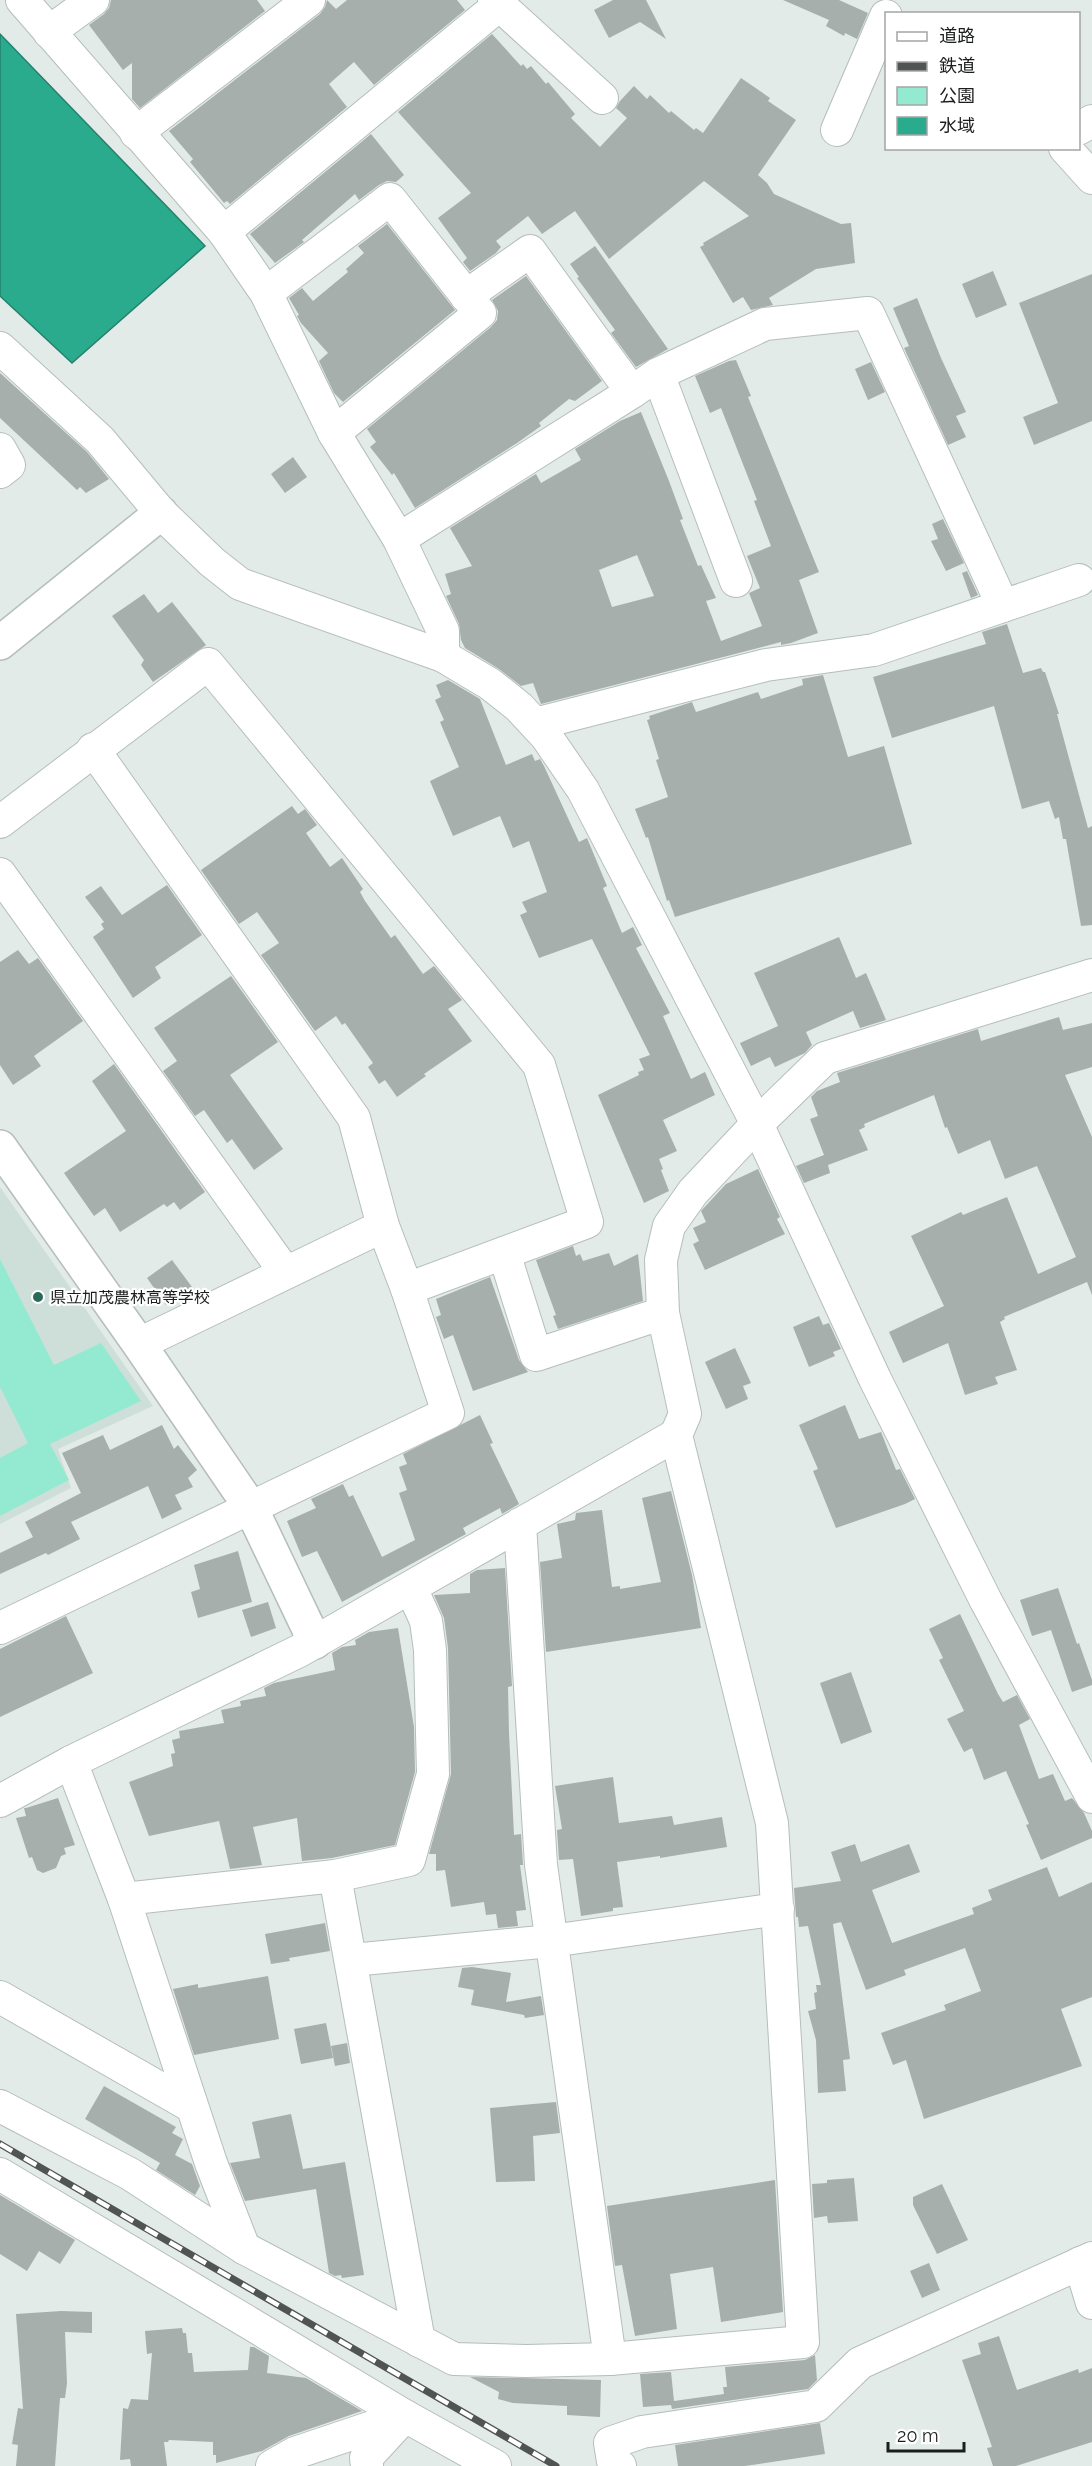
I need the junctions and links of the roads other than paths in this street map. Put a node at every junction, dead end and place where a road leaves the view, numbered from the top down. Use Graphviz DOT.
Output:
graph roads {
  1 [pos="22,0"];
  2 [pos="93,0"];
  3 [pos="309,0"];
  4 [pos="496,3"];
  5 [pos="885,16"];
  6 [pos="49,32"];
  7 [pos="602,98"];
  8 [pos="837,129"];
  9 [pos="136,133"];
  10 [pos="1067,150"];
  11 [pos="1092,178"];
  12 [pos="224,232"];
  13 [pos="266,293"];
  14 [pos="466,296"];
  15 [pos="0,348"];
  16 [pos="658,374"];
  17 [pos="632,392"];
  18 [pos="334,433"];
  19 [pos="0,448"];
  20 [pos="0,471"];
  21 [pos="161,513"];
  22 [pos="399,538"];
  23 [pos="1079,580"];
  24 [pos="736,581"];
  25 [pos="1003,606"];
  26 [pos="0,643"];
  27 [pos="443,656"];
  28 [pos="535,724"];
  29 [pos="93,750"];
  30 [pos="0,822"];
  31 [pos="0,874"];
  32 [pos="1092,975"];
  33 [pos="757,1124"];
  34 [pos="0,1147"];
  35 [pos="383,1226"];
  36 [pos="504,1253"];
  37 [pos="285,1272"];
  38 [pos="407,1289"];
  39 [pos="663,1313"];
  40 [pos="139,1344"];
  41 [pos="676,1436"];
  42 [pos="251,1508"];
  43 [pos="520,1524"];
  44 [pos="411,1588"];
  45 [pos="0,1628"];
  46 [pos="315,1642"];
  47 [pos="71,1762"];
  48 [pos="1092,1797"];
  49 [pos="0,1801"];
  50 [pos="335,1876"];
  51 [pos="124,1899"];
  52 [pos="778,1909"];
  53 [pos="551,1941"];
  54 [pos="352,1960"];
  55 [pos="0,1997"];
  56 [pos="0,2106"];
  57 [pos="191,2106"];
  58 [pos="0,2174"];
  59 [pos="244,2248"];
  60 [pos="1086,2261"];
  61 [pos="1092,2303"];
  62 [pos="419,2340"];
  63 [pos="610,2359"];
  64 [pos="405,2416"];
  65 [pos="272,2466"];
  66 [pos="368,2466"];
  67 [pos="495,2466"];
  68 [pos="620,2466"];
  1 -- 6 [label="street"];
  2 -- 6 [label="street"];
  3 -- 9 [label="street"];
  4 -- 7 [label="street"];
  4 -- 12 [label="street"];
  5 -- 8 [label="street"];
  6 -- 9 [label="street"];
  9 -- 12 [label="street"];
  10 -- 11 [label="street"];
  12 -- 13 [label="street"];
  13 -- 14 [label="street"];
  13 -- 18 [label="street"];
  14 -- 17 [label="street"];
  14 -- 18 [label="street"];
  15 -- 21 [label="street"];
  16 -- 17 [label="street"];
  16 -- 24 [label="street"];
  16 -- 25 [label="street"];
  17 -- 22 [label="street"];
  18 -- 22 [label="street"];
  19 -- 20 [label="street"];
  21 -- 26 [label="street"];
  21 -- 27 [label="street"];
  22 -- 27 [label="street"];
  23 -- 25 [label="street"];
  25 -- 28 [label="street"];
  27 -- 28 [label="street"];
  28 -- 33 [label="street"];
  29 -- 30 [label="street"];
  29 -- 35 [label="street"];
  29 -- 36 [label="street"];
  31 -- 37 [label="street"];
  32 -- 33 [label="street"];
  33 -- 39 [label="street"];
  33 -- 48 [label="street"];
  34 -- 40 [label="street"];
  35 -- 37 [label="street"];
  35 -- 38 [label="street"];
  36 -- 38 [label="street"];
  36 -- 39 [label="street"];
  37 -- 40 [label="street"];
  38 -- 42 [label="street"];
  39 -- 41 [label="street"];
  40 -- 42 [label="street"];
  41 -- 43 [label="street"];
  41 -- 52 [label="street"];
  42 -- 45 [label="street"];
  42 -- 46 [label="street"];
  43 -- 44 [label="street"];
  43 -- 53 [label="street"];
  44 -- 46 [label="street"];
  44 -- 50 [label="street"];
  46 -- 47 [label="street"];
  47 -- 49 [label="street"];
  47 -- 51 [label="street"];
  50 -- 51 [label="street"];
  50 -- 54 [label="street"];
  51 -- 57 [label="street"];
  52 -- 53 [label="street"];
  52 -- 63 [label="street"];
  53 -- 54 [label="street"];
  53 -- 63 [label="street"];
  54 -- 62 [label="street"];
  55 -- 57 [label="street"];
  56 -- 59 [label="street"];
  57 -- 59 [label="street"];
  58 -- 64 [label="street"];
  59 -- 62 [label="street"];
  60 -- 61 [label="street"];
  60 -- 68 [label="street"];
  62 -- 63 [label="street"];
  64 -- 65 [label="street"];
  64 -- 66 [label="street"];
  64 -- 67 [label="street"];
}
